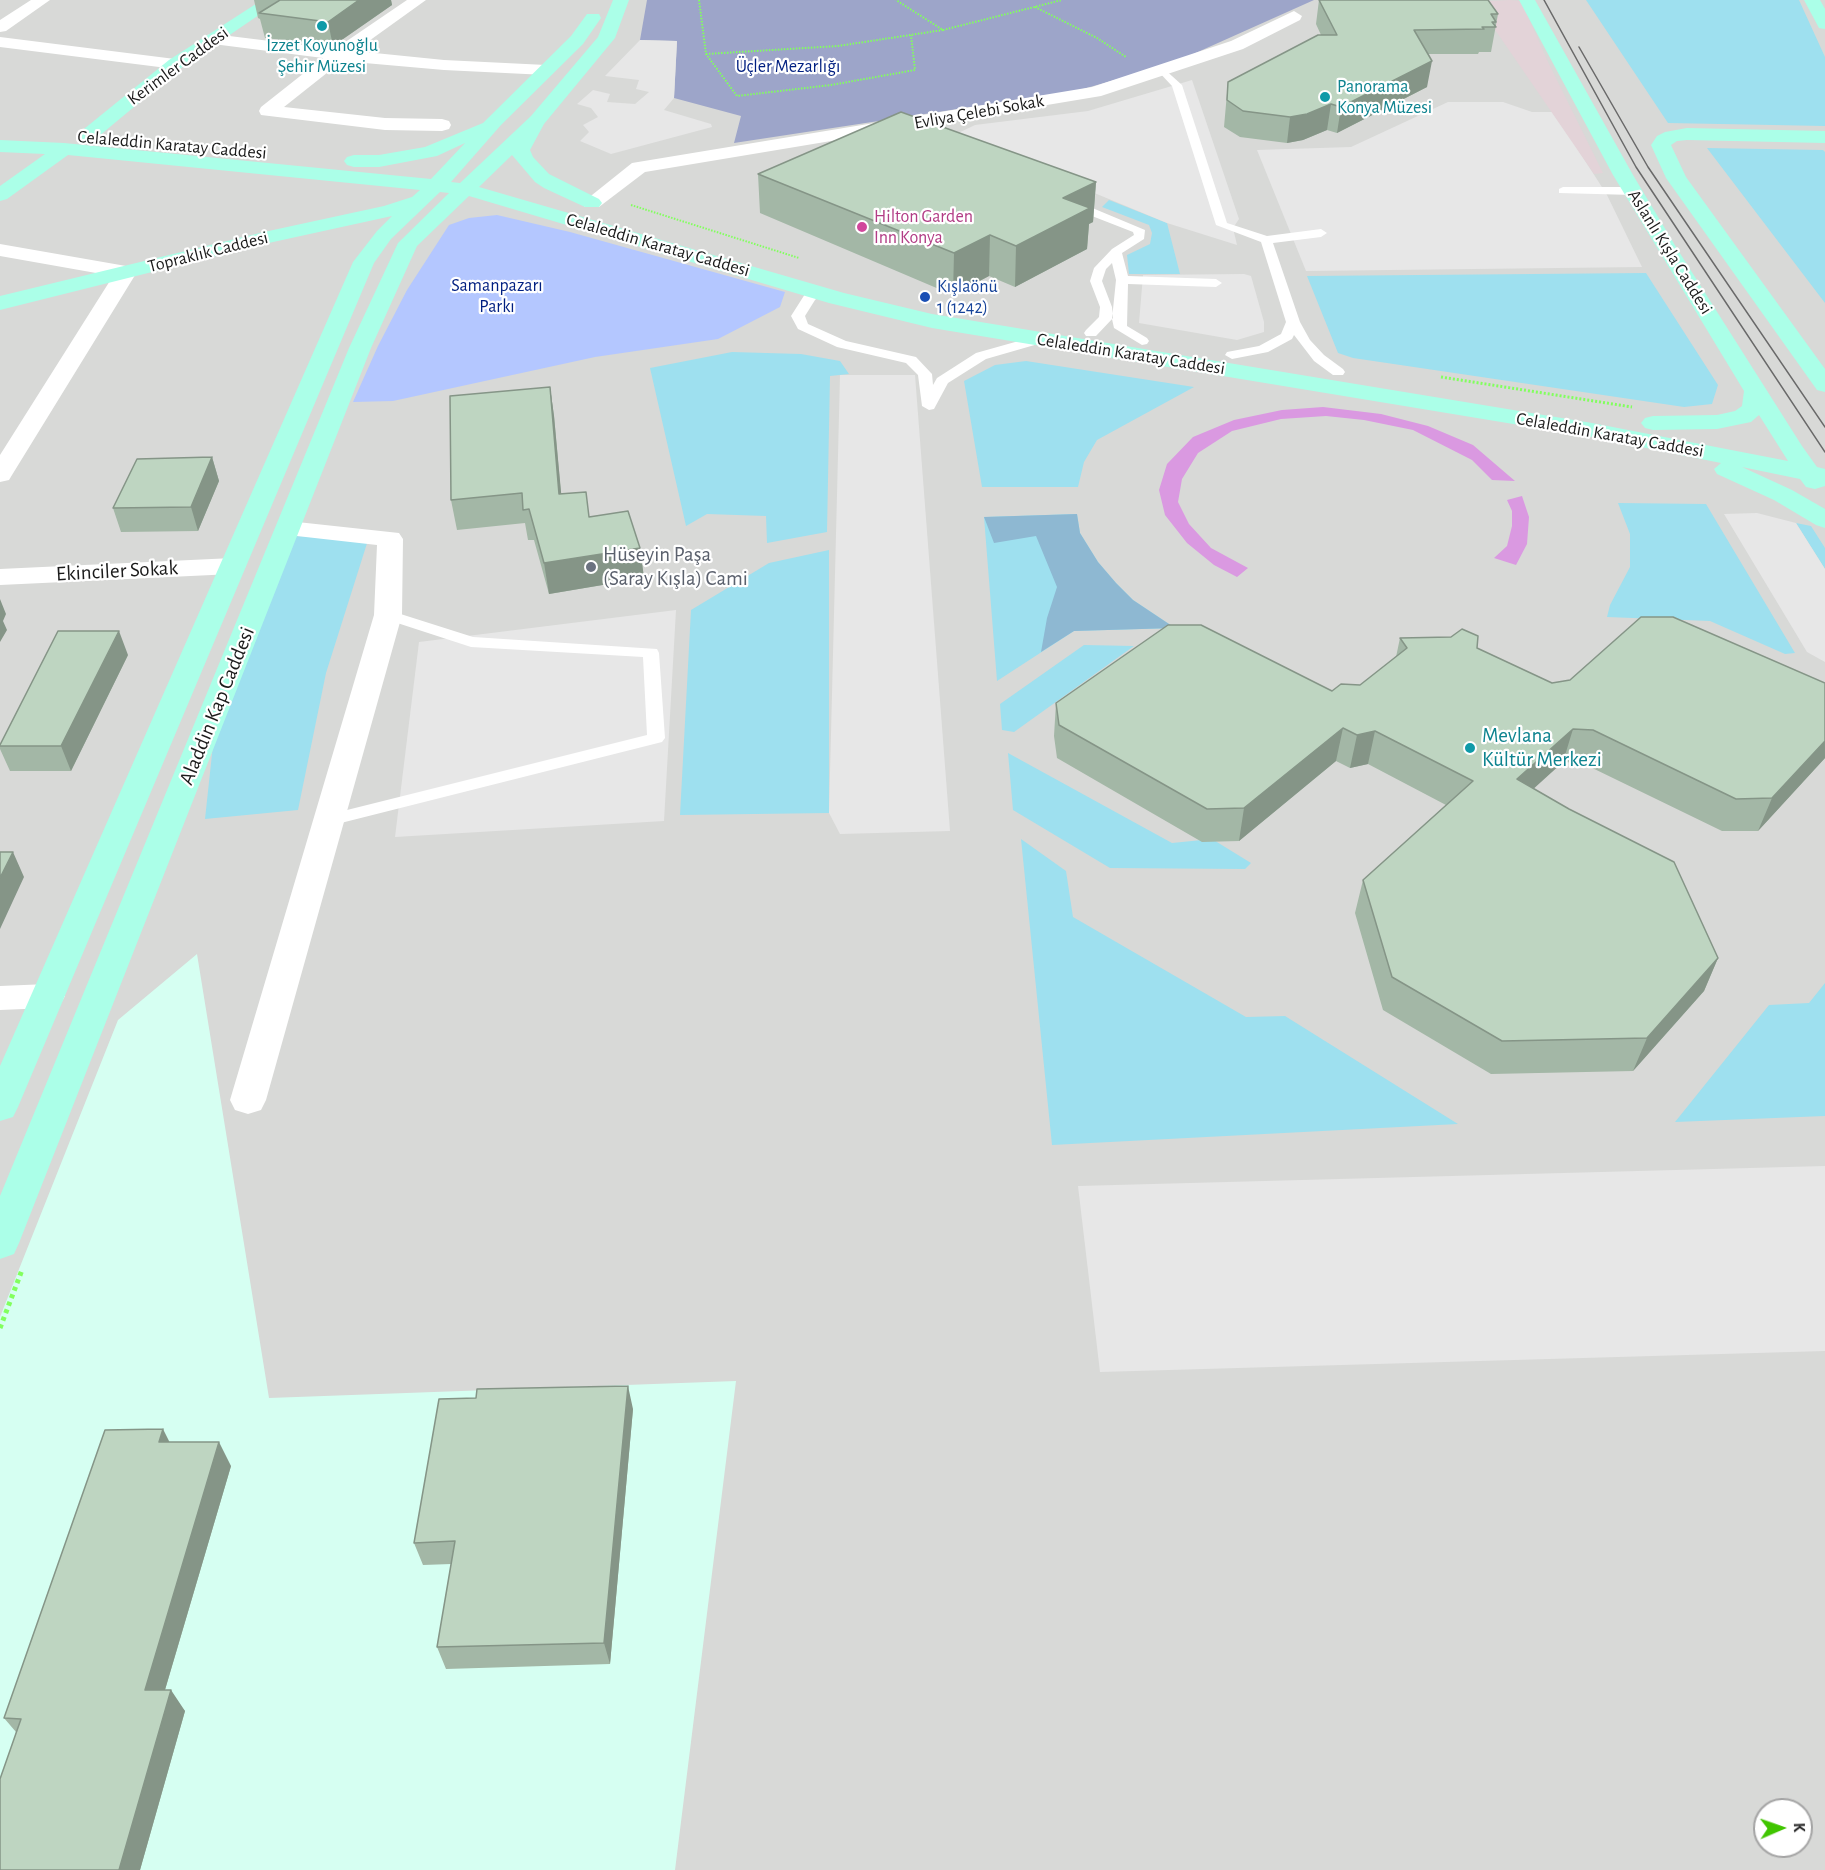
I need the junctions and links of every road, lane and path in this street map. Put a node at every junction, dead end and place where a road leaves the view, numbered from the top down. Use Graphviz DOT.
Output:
graph roads {
  1 [pos="42,0"];
  2 [pos="273,0"];
  3 [pos="418,0"];
  4 [pos="601,0"];
  5 [pos="621,0"];
  6 [pos="699,0"];
  7 [pos="896,0"];
  8 [pos="1062,0"];
  9 [pos="1527,0"];
  10 [pos="1812,0"];
  11 [pos="1035,7"];
  12 [pos="1294,16"];
  13 [pos="1825,24"];
  14 [pos="0,27"];
  15 [pos="943,30"];
  16 [pos="912,35"];
  17 [pos="213,39"];
  18 [pos="0,42"];
  19 [pos="706,54"];
  20 [pos="338,55"];
  21 [pos="175,64"];
  22 [pos="546,70"];
  23 [pos="1156,72"];
  24 [pos="538,120"];
  25 [pos="494,121"];
  26 [pos="442,125"];
  27 [pos="0,132"];
  28 [pos="86,137"];
  29 [pos="1825,137"];
  30 [pos="0,146"];
  31 [pos="64,149"];
  32 [pos="353,161"];
  33 [pos="337,175"];
  34 [pos="465,178"];
  35 [pos="1563,191"];
  36 [pos="1633,191"];
  37 [pos="425,193"];
  38 [pos="0,195"];
  39 [pos="592,203"];
  40 [pos="1078,206"];
  41 [pos="482,214"];
  42 [pos="462,218"];
  43 [pos="575,220"];
  44 [pos="394,230"];
  45 [pos="1321,233"];
  46 [pos="264,238"];
  47 [pos="1266,240"];
  48 [pos="0,250"];
  49 [pos="351,250"];
  50 [pos="1116,252"];
  51 [pos="126,272"];
  52 [pos="1122,280"];
  53 [pos="1216,283"];
  54 [pos="818,292"];
  55 [pos="0,303"];
  56 [pos="1293,322"];
  57 [pos="1091,333"];
  58 [pos="1040,339"];
  59 [pos="1142,341"];
  60 [pos="1232,355"];
  61 [pos="1338,372"];
  62 [pos="1821,377"];
  63 [pos="1756,389"];
  64 [pos="1653,423"];
  65 [pos="1592,430"];
  66 [pos="1791,448"];
  67 [pos="1825,453"];
  68 [pos="1817,474"];
  69 [pos="0,475"];
  70 [pos="1825,498"];
  71 [pos="1825,520"];
  72 [pos="288,528"];
  73 [pos="233,566"];
  74 [pos="0,577"];
  75 [pos="388,615"];
  76 [pos="328,820"];
  77 [pos="48,996"];
  78 [pos="0,998"];
  79 [pos="99,1001"];
  80 [pos="248,1100"];
  81 [pos="0,1107"];
  82 [pos="0,1243"];
  1 -- 14 [label="street"];
  2 -- 17 [label="main road, Kerimler Caddesi"];
  3 -- 20 [label="street"];
  4 -- 22 [label="main road"];
  5 -- 24 [label="main road"];
  6 -- 19 [label="path"];
  7 -- 15 [label="path"];
  8 -- 11 [label="path"];
  9 -- 36 [label="main road, Aslanlı Kışla Caddesi"];
  10 -- 13 [label="main road"];
  11 -- 15 [label="path"];
  11 -- 23 [label="path"];
  12 -- 23 [label="street, Evliya Çelebi Sokak"];
  15 -- 16 [label="path"];
  16 -- 19 [label="path"];
  16 -- 19 [label="path"];
  17 -- 20 [label="street"];
  17 -- 21 [label="main road, Kerimler Caddesi"];
  18 -- 21 [label="street"];
  20 -- 22 [label="street"];
  20 -- 26 [label="street"];
  21 -- 28 [label="main road, Kerimler Caddesi"];
  22 -- 25 [label="main road"];
  23 -- 39 [label="street, Evliya Çelebi Sokak"];
  23 -- 47 [label="lane"];
  24 -- 34 [label="main road"];
  24 -- 39 [label="main road"];
  25 -- 32 [label="main road"];
  25 -- 34 [label="main road"];
  27 -- 28 [label="main road, Celaleddin Karatay Caddesi"];
  28 -- 32 [label="main road, Celaleddin Karatay Caddesi"];
  29 -- 62 [label="main road"];
  30 -- 31 [label="main road, Celaleddin Karatay Caddesi"];
  31 -- 33 [label="main road, Celaleddin Karatay Caddesi"];
  31 -- 38 [label="main road"];
  32 -- 34 [label="main road, Celaleddin Karatay Caddesi"];
  33 -- 37 [label="main road, Celaleddin Karatay Caddesi"];
  33 -- 44 [label="main road"];
  34 -- 37 [label="main road, Celaleddin Karatay Caddesi"];
  34 -- 39 [label="main road, Celaleddin Karatay Caddesi"];
  34 -- 43 [label="main road, Celaleddin Karatay Caddesi"];
  34 -- 44 [label="main road, Aladdin Kap Caddesi"];
  35 -- 36 [label="lane"];
  36 -- 63 [label="main road, Aslanlı Kışla Caddesi"];
  37 -- 44 [label="main road, Aladdin Kap Caddesi"];
  39 -- 57 [label="main road, Celaleddin Karatay Caddesi"];
  40 -- 50 [label="lane"];
  41 -- 43 [label="main road"];
  42 -- 44 [label="main road"];
  43 -- 54 [label="main road, Celaleddin Karatay Caddesi"];
  44 -- 46 [label="main road, Topraklık Caddesi"];
  44 -- 49 [label="main road, Aladdin Kap Caddesi"];
  44 -- 72 [label="main road, Aladdin Kap Caddesi"];
  45 -- 47 [label="lane"];
  46 -- 49 [label="main road"];
  46 -- 51 [label="main road, Topraklık Caddesi"];
  47 -- 56 [label="lane"];
  48 -- 51 [label="street"];
  49 -- 73 [label="main road, Aladdin Kap Caddesi"];
  50 -- 52 [label="lane"];
  50 -- 57 [label="lane"];
  51 -- 55 [label="main road, Topraklık Caddesi"];
  51 -- 69 [label="street"];
  52 -- 53 [label="lane"];
  52 -- 59 [label="lane"];
  54 -- 58 [label="main road, Celaleddin Karatay Caddesi"];
  54 -- 58 [label="lane"];
  56 -- 60 [label="lane"];
  56 -- 61 [label="lane"];
  57 -- 59 [label="main road, Celaleddin Karatay Caddesi"];
  58 -- 65 [label="main road, Celaleddin Karatay Caddesi"];
  59 -- 60 [label="main road, Celaleddin Karatay Caddesi"];
  60 -- 61 [label="main road, Celaleddin Karatay Caddesi"];
  61 -- 64 [label="main road, Celaleddin Karatay Caddesi"];
  63 -- 64 [label="main road"];
  63 -- 66 [label="main road, Aslanlı Kışla Caddesi"];
  64 -- 66 [label="main road, Celaleddin Karatay Caddesi"];
  65 -- 68 [label="main road, Celaleddin Karatay Caddesi"];
  65 -- 71 [label="main road"];
  66 -- 67 [label="main road, Celaleddin Karatay Caddesi"];
  66 -- 68 [label="main road, Aslanlı Kışla Caddesi"];
  68 -- 70 [label="main road, Aslanlı Kışla Caddesi"];
  72 -- 75 [label="street"];
  72 -- 79 [label="main road, Aladdin Kap Caddesi"];
  73 -- 74 [label="street, Ekinciler Sokak"];
  73 -- 77 [label="main road, Aladdin Kap Caddesi"];
  75 -- 76 [label="street"];
  75 -- 76 [label="lane"];
  76 -- 80 [label="street"];
  77 -- 78 [label="street"];
  77 -- 79 [label="main road"];
  77 -- 81 [label="main road, Aladdin Kap Caddesi"];
  79 -- 82 [label="main road, Aladdin Kap Caddesi"];
}
